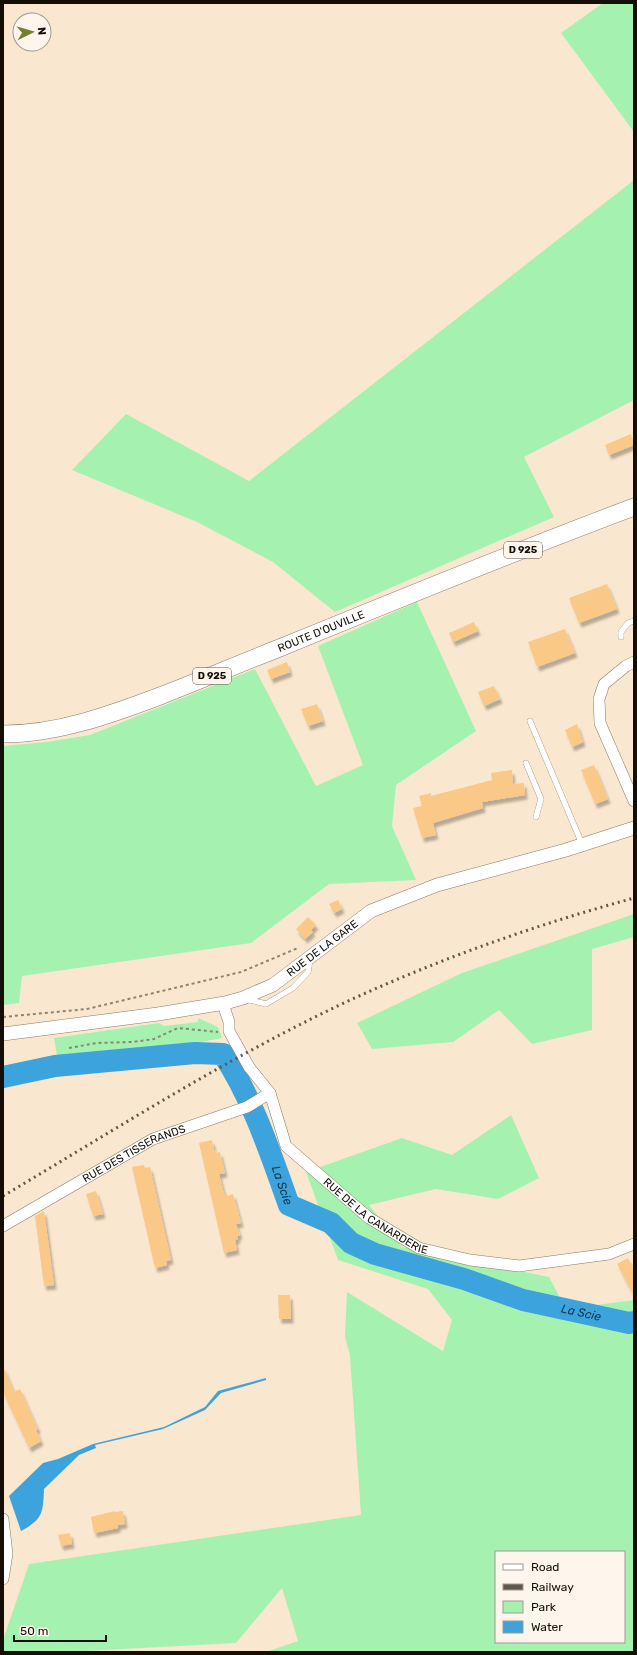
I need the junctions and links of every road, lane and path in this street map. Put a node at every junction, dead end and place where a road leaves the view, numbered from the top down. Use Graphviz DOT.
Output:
graph roads {
  1 [pos="634,507"];
  2 [pos="634,621"];
  3 [pos="621,637"];
  4 [pos="634,662"];
  5 [pos="530,720"];
  6 [pos="3,734"];
  7 [pos="526,763"];
  8 [pos="634,801"];
  9 [pos="536,817"];
  10 [pos="634,828"];
  11 [pos="582,845"];
  12 [pos="310,956"];
  13 [pos="224,1003"];
  14 [pos="3,1016"];
  15 [pos="229,1031"];
  16 [pos="3,1034"];
  17 [pos="69,1048"];
  18 [pos="268,1095"];
  19 [pos="3,1226"];
  20 [pos="634,1244"];
  21 [pos="3,1519"];
  22 [pos="3,1579"];
  1 -- 6 [label="main road, ROUTE D'OUVILLE / D 925"];
  2 -- 3 [label="lane"];
  4 -- 8 [label="street"];
  5 -- 11 [label="lane"];
  7 -- 9 [label="lane"];
  10 -- 11 [label="street, RUE DE LA GARE"];
  11 -- 12 [label="street, RUE DE LA GARE"];
  12 -- 13 [label="street, RUE DE LA GARE"];
  12 -- 14 [label="path"];
  13 -- 15 [label="street, RUE DE LA CANARDERIE"];
  13 -- 16 [label="street, RUE DE LA GARE"];
  15 -- 17 [label="path"];
  15 -- 18 [label="street, RUE DE LA CANARDERIE"];
  18 -- 19 [label="street, RUE DES TISSERANDS"];
  18 -- 20 [label="street, RUE DE LA CANARDERIE"];
  21 -- 22 [label="street"];
}
